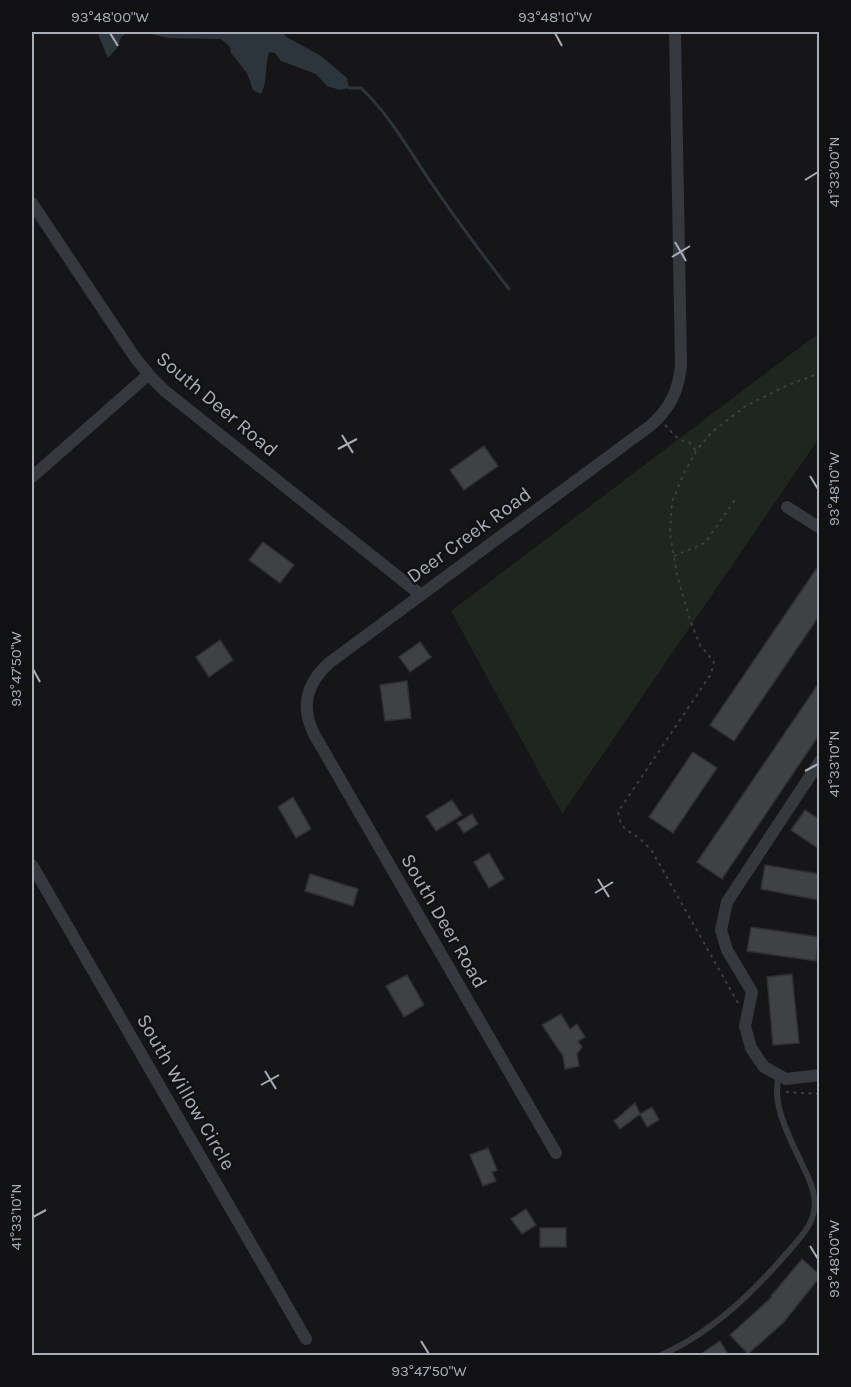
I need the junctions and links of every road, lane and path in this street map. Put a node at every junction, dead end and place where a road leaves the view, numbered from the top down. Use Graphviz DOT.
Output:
graph roads {
  1 [pos="675,32"];
  2 [pos="32,203"];
  3 [pos="819,373"];
  4 [pos="148,375"];
  5 [pos="658,418"];
  6 [pos="696,451"];
  7 [pos="32,477"];
  8 [pos="737,497"];
  9 [pos="787,507"];
  10 [pos="819,528"];
  11 [pos="674,556"];
  12 [pos="421,595"];
  13 [pos="307,705"];
  14 [pos="819,761"];
  15 [pos="32,865"];
  16 [pos="741,1009"];
  17 [pos="778,1074"];
  18 [pos="819,1076"];
  19 [pos="777,1088"];
  20 [pos="819,1094"];
  21 [pos="556,1153"];
  22 [pos="306,1339"];
  23 [pos="659,1356"];
  1 -- 5 [label="street, Deer Creek Road"];
  2 -- 4 [label="street, South Deer Road"];
  3 -- 6 [label="path"];
  4 -- 7 [label="street"];
  4 -- 12 [label="street, South Deer Road"];
  5 -- 6 [label="path"];
  5 -- 12 [label="street, Deer Creek Road"];
  6 -- 11 [label="path"];
  8 -- 11 [label="path"];
  9 -- 10 [label="street"];
  11 -- 16 [label="path"];
  12 -- 13 [label="street, Deer Creek Road"];
  13 -- 21 [label="street, South Deer Road"];
  14 -- 17 [label="street"];
  15 -- 22 [label="street, South Willow Circle"];
  17 -- 18 [label="street"];
  17 -- 19 [label="lane"];
  19 -- 20 [label="path"];
  19 -- 23 [label="lane"];
}
